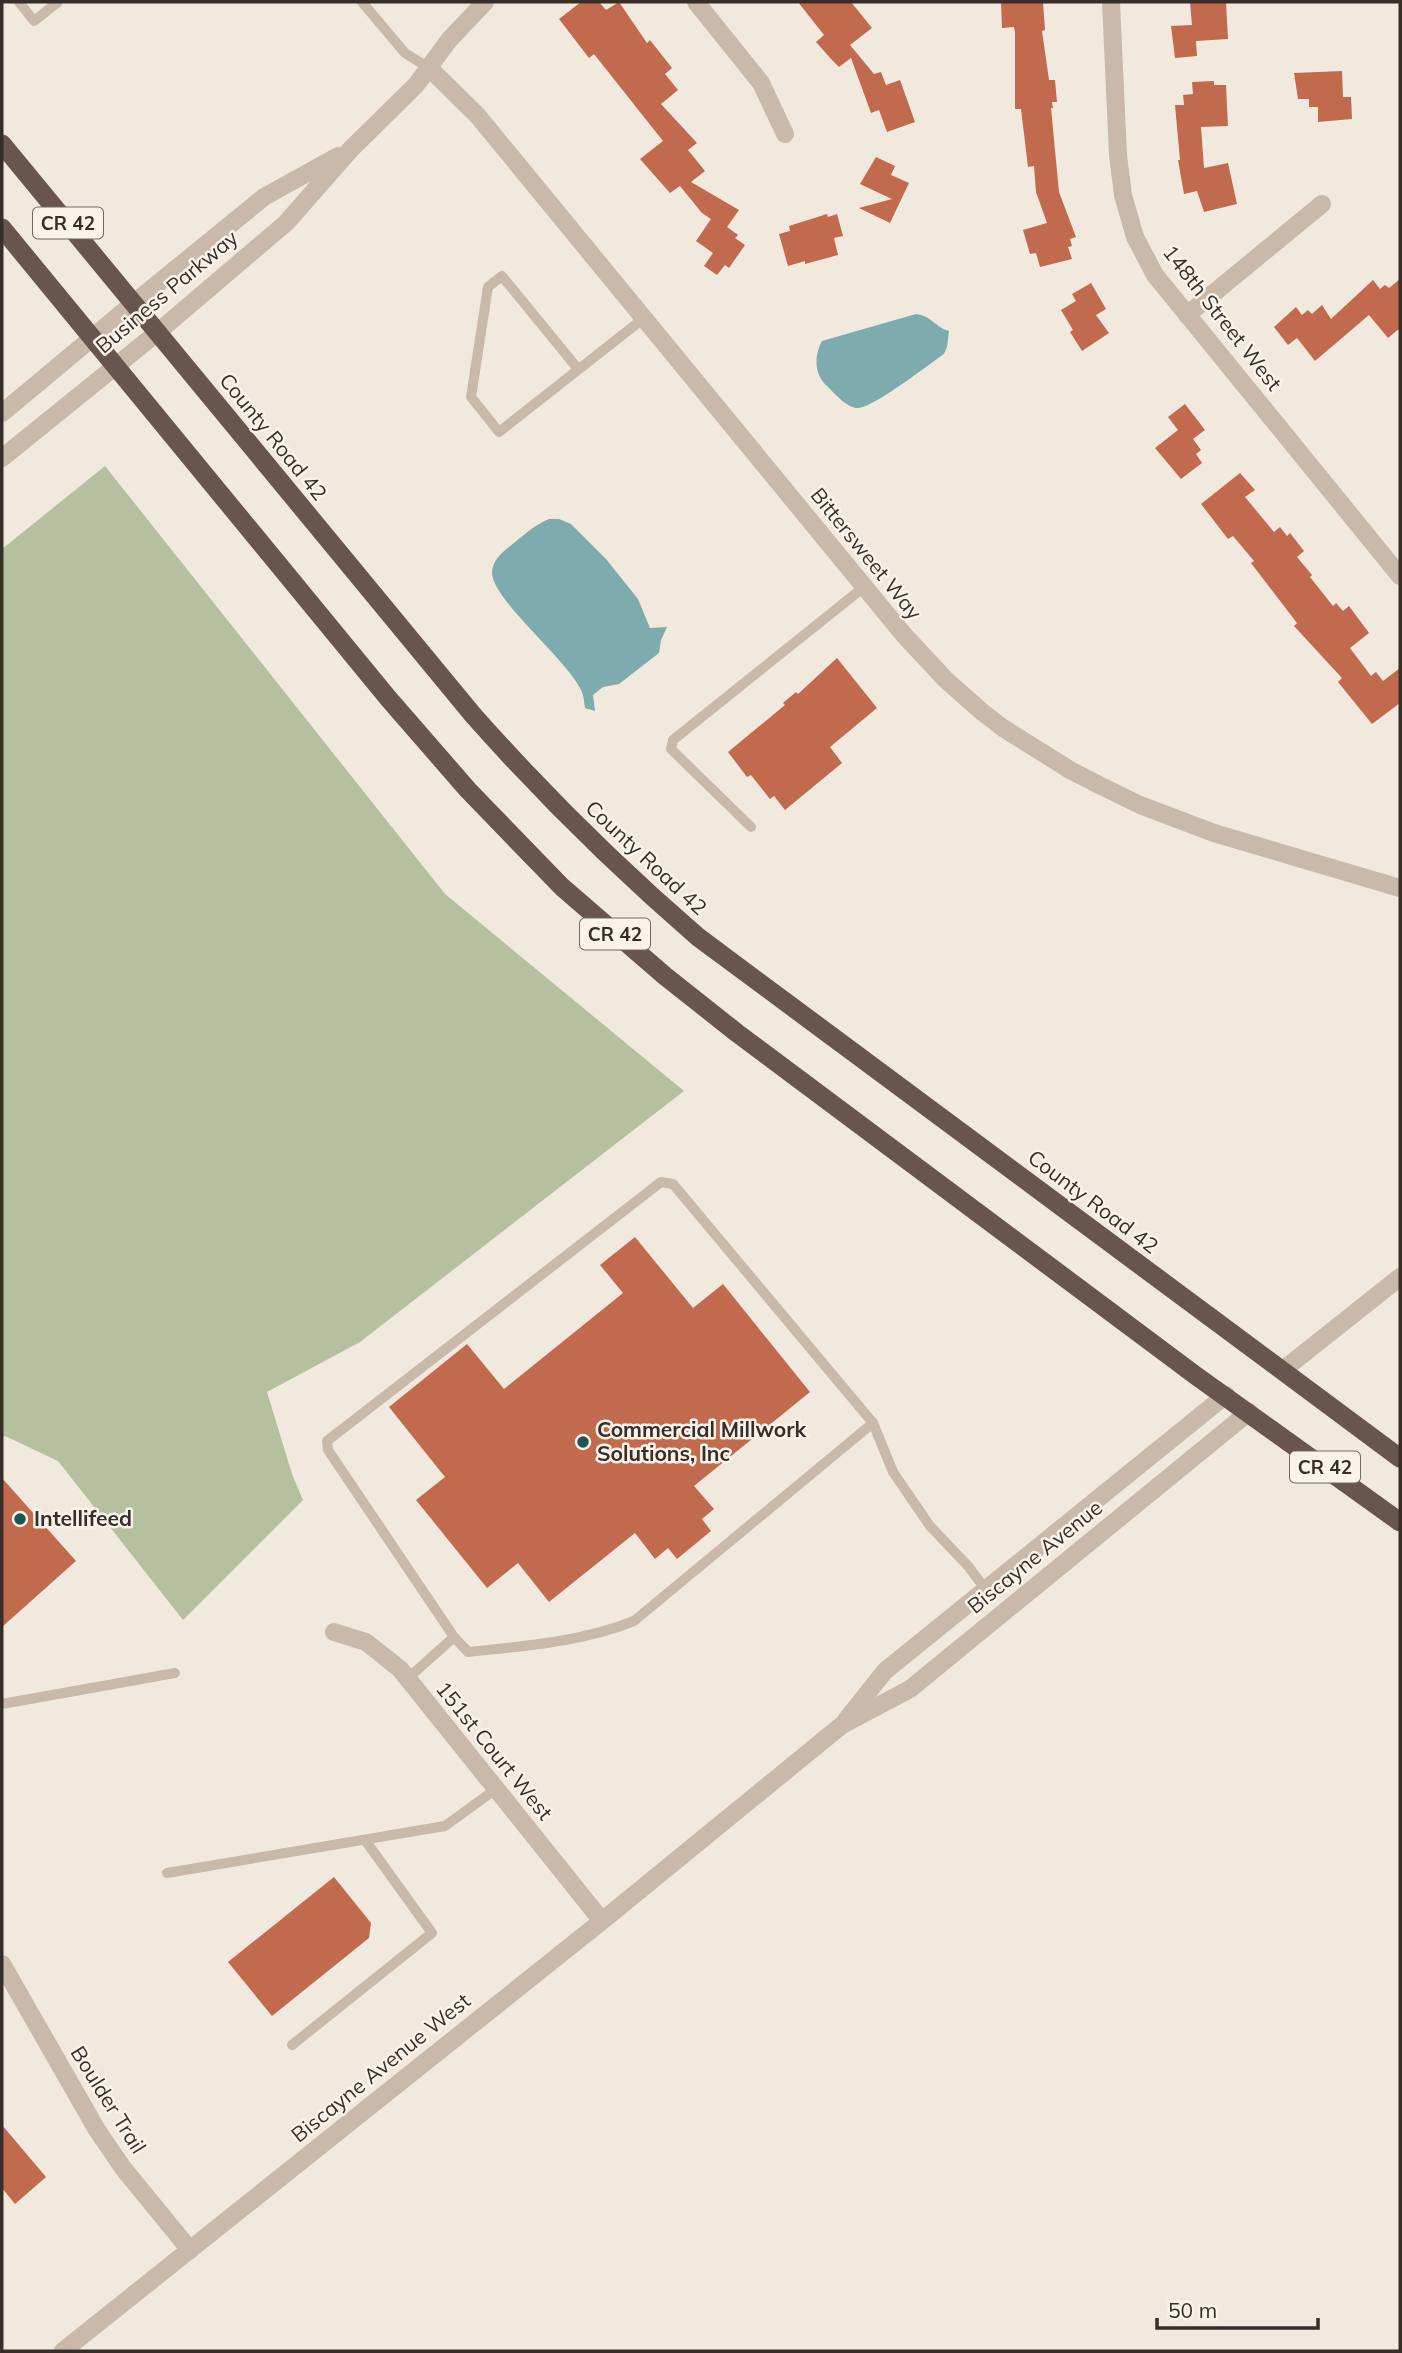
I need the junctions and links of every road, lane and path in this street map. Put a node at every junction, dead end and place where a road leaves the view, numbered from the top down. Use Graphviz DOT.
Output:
graph roads {
  1 [pos="19,2"];
  2 [pos="58,2"];
  3 [pos="362,2"];
  4 [pos="485,2"];
  5 [pos="696,2"];
  6 [pos="1111,2"];
  7 [pos="429,68"];
  8 [pos="785,134"];
  9 [pos="2,144"];
  10 [pos="351,149"];
  11 [pos="1322,204"];
  12 [pos="2,228"];
  13 [pos="134,303"];
  14 [pos="1187,315"];
  15 [pos="643,318"];
  16 [pos="158,332"];
  17 [pos="92,337"];
  18 [pos="115,365"];
  19 [pos="578,369"];
  20 [pos="2,413"];
  21 [pos="2,458"];
  22 [pos="1400,576"];
  23 [pos="864,587"];
  24 [pos="751,827"];
  25 [pos="1400,888"];
  26 [pos="1400,1277"];
  27 [pos="1283,1370"];
  28 [pos="1226,1395"];
  29 [pos="1249,1412"];
  30 [pos="873,1423"];
  31 [pos="1400,1458"];
  32 [pos="1400,1522"];
  33 [pos="986,1590"];
  34 [pos="334,1632"];
  35 [pos="454,1636"];
  36 [pos="175,1672"];
  37 [pos="407,1679"];
  38 [pos="2,1704"];
  39 [pos="842,1725"];
  40 [pos="496,1789"];
  41 [pos="365,1840"];
  42 [pos="167,1873"];
  43 [pos="601,1921"];
  44 [pos="2,1964"];
  45 [pos="292,2045"];
  46 [pos="190,2250"];
  47 [pos="63,2351"];
  1 -- 2 [label="lane"];
  3 -- 7 [label="lane"];
  4 -- 7 [label="street, Business Parkway"];
  5 -- 8 [label="street"];
  6 -- 14 [label="street, 148th Street West"];
  7 -- 10 [label="street, Business Parkway"];
  7 -- 15 [label="street, Bittersweet Way"];
  9 -- 13 [label="highway, County Road 42 / CR 42"];
  10 -- 13 [label="street, Business Parkway"];
  10 -- 16 [label="street, Business Parkway"];
  11 -- 14 [label="street"];
  12 -- 17 [label="highway, CR 42"];
  13 -- 16 [label="highway, County Road 42 / CR 42"];
  13 -- 17 [label="street, Business Parkway"];
  14 -- 22 [label="street, 148th Street West"];
  15 -- 19 [label="lane"];
  15 -- 23 [label="street, Bittersweet Way"];
  16 -- 18 [label="street, Business Parkway"];
  16 -- 27 [label="highway, County Road 42 / CR 42"];
  17 -- 18 [label="highway, CR 42"];
  17 -- 20 [label="street, Business Parkway"];
  18 -- 21 [label="street, Business Parkway"];
  18 -- 28 [label="highway, CR 42"];
  19 -- 19 [label="lane"];
  23 -- 24 [label="lane"];
  23 -- 25 [label="street, Bittersweet Way"];
  26 -- 27 [label="street"];
  27 -- 31 [label="highway, County Road 42 / CR 42"];
  28 -- 29 [label="highway, CR 42"];
  28 -- 33 [label="street, Biscayne Avenue"];
  29 -- 32 [label="highway, CR 42"];
  29 -- 39 [label="street, Biscayne Avenue"];
  30 -- 33 [label="lane"];
  30 -- 35 [label="lane"];
  30 -- 35 [label="lane"];
  33 -- 39 [label="street, Biscayne Avenue"];
  34 -- 37 [label="street, 151st Court West"];
  35 -- 37 [label="lane"];
  36 -- 38 [label="lane"];
  37 -- 40 [label="street, 151st Court West"];
  39 -- 43 [label="street, Biscayne Avenue"];
  40 -- 41 [label="lane"];
  40 -- 43 [label="street, 151st Court West"];
  41 -- 42 [label="lane"];
  41 -- 45 [label="lane"];
  43 -- 46 [label="street, Biscayne Avenue West"];
  44 -- 46 [label="street, Boulder Trail"];
  46 -- 47 [label="street"];
}
